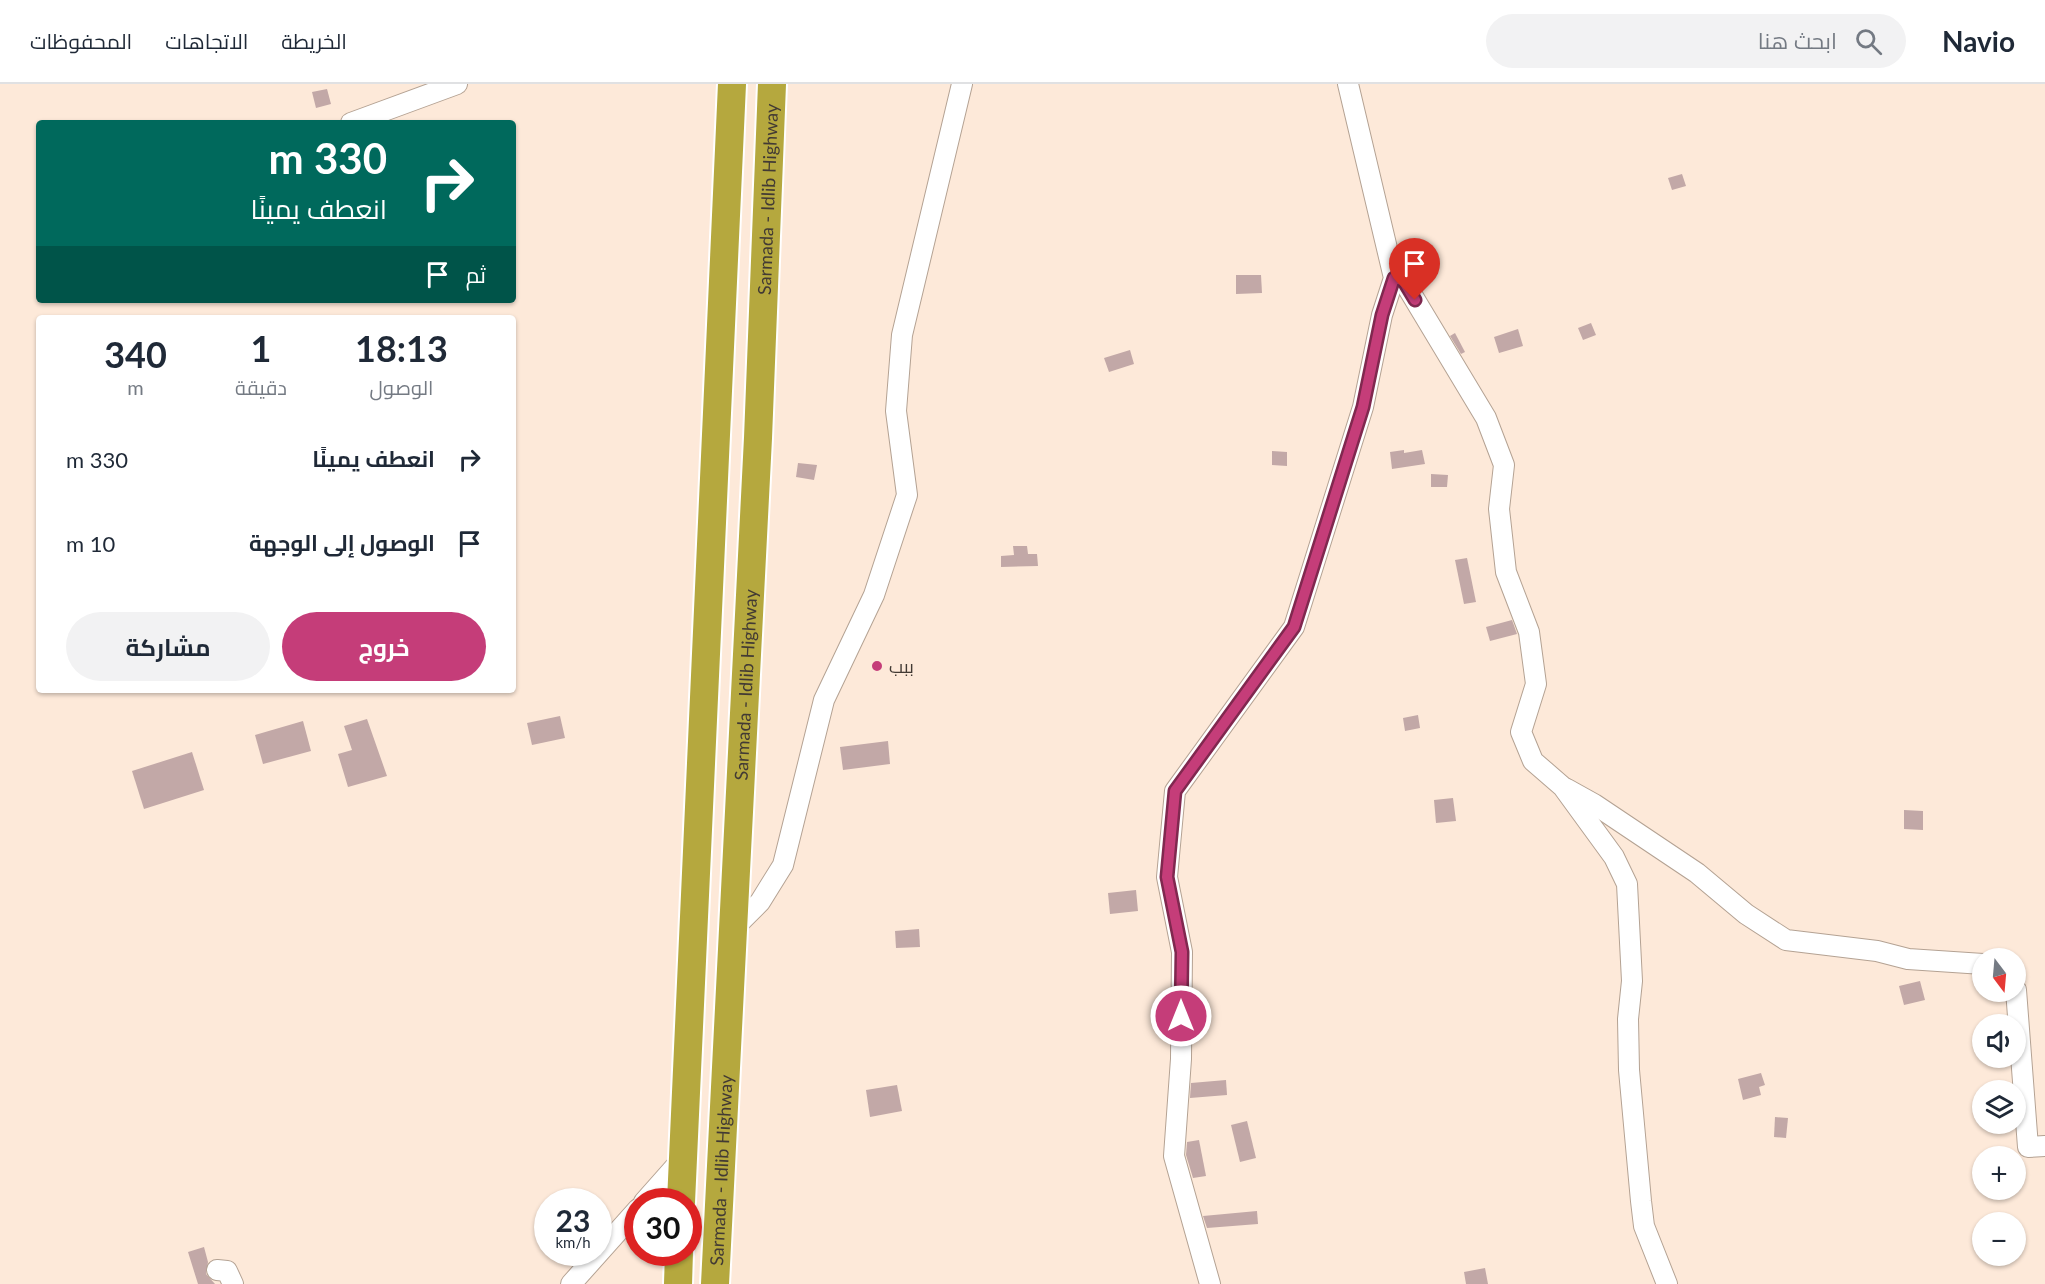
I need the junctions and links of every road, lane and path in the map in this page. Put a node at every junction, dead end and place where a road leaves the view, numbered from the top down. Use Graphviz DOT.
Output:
graph roads {
  1 [pos="457,84"];
  2 [pos="732,84"];
  3 [pos="772,84"];
  4 [pos="962,84"];
  5 [pos="1348,84"];
  6 [pos="359,120"];
  7 [pos="1394,278"];
  8 [pos="758,438"];
  9 [pos="717,439"];
  10 [pos="1563,787"];
  11 [pos="733,929"];
  12 [pos="1972,963"];
  13 [pos="2017,1002"];
  14 [pos="2045,1146"];
  15 [pos="683,1158"];
  16 [pos="656,1188"];
  17 [pos="682,1188"];
  18 [pos="624,1225"];
  19 [pos="679,1266"];
  20 [pos="217,1270"];
  21 [pos="233,1284"];
  22 [pos="572,1284"];
  23 [pos="678,1284"];
  24 [pos="715,1284"];
  25 [pos="1210,1284"];
  26 [pos="1667,1284"];
  1 -- 6 [label="street"];
  2 -- 9 [label="highway"];
  3 -- 8 [label="highway, Sarmada - Idlib Highway"];
  4 -- 11 [label="street"];
  5 -- 7 [label="street"];
  7 -- 10 [label="street"];
  7 -- 25 [label="street"];
  8 -- 9 [label="highway"];
  8 -- 11 [label="highway, Sarmada - Idlib Highway"];
  9 -- 15 [label="highway"];
  10 -- 12 [label="street"];
  10 -- 26 [label="street"];
  11 -- 24 [label="highway, Sarmada - Idlib Highway"];
  13 -- 14 [label="street"];
  15 -- 16 [label="street"];
  15 -- 17 [label="highway"];
  18 -- 22 [label="street"];
  19 -- 23 [label="highway, Sarmada - Idlib Highway"];
  20 -- 21 [label="street"];
}
